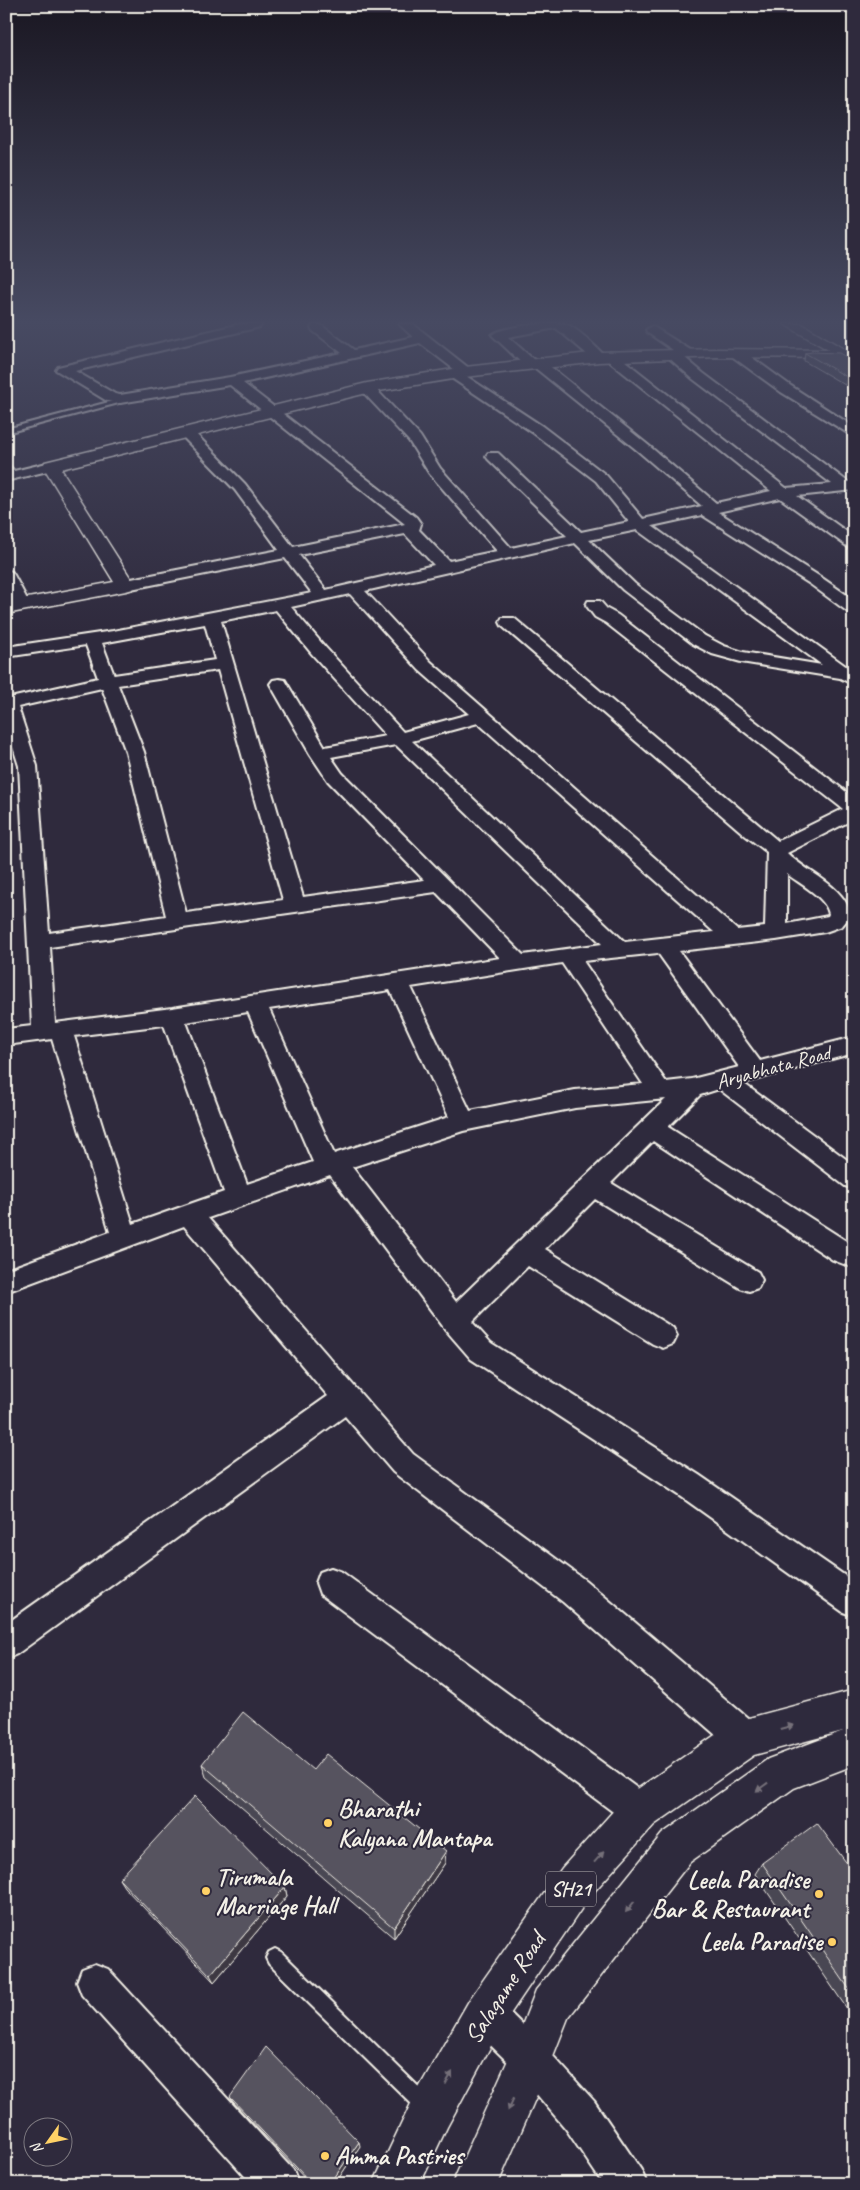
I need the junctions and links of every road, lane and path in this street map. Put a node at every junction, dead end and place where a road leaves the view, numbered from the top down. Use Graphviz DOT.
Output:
graph roads {
  1 [pos="24,426"];
  2 [pos="214,426"];
  3 [pos="291,426"];
  4 [pos="403,426"];
  5 [pos="533,426"];
  6 [pos="615,426"];
  7 [pos="695,426"];
  8 [pos="763,426"];
  9 [pos="843,426"];
  10 [pos="6,431"];
  11 [pos="188,433"];
  12 [pos="854,433"];
  13 [pos="492,456"];
  14 [pos="51,466"];
  15 [pos="9,472"];
  16 [pos="846,490"];
  17 [pos="783,493"];
  18 [pos="708,509"];
  19 [pos="639,524"];
  20 [pos="410,528"];
  21 [pos="579,538"];
  22 [pos="854,544"];
  23 [pos="290,553"];
  24 [pos="508,554"];
  25 [pos="444,567"];
  26 [pos="6,575"];
  27 [pos="126,584"];
  28 [pos="354,589"];
  29 [pos="322,596"];
  30 [pos="280,604"];
  31 [pos="594,605"];
  32 [pos="14,607"];
  33 [pos="854,608"];
  34 [pos="211,616"];
  35 [pos="508,622"];
  36 [pos="92,639"];
  37 [pos="6,652"];
  38 [pos="225,664"];
  39 [pos="849,677"];
  40 [pos="107,681"];
  41 [pos="279,684"];
  42 [pos="6,704"];
  43 [pos="483,716"];
  44 [pos="398,739"];
  45 [pos="319,754"];
  46 [pos="854,809"];
  47 [pos="777,853"];
  48 [pos="442,884"];
  49 [pos="295,905"];
  50 [pos="178,922"];
  51 [pos="776,933"];
  52 [pos="732,937"];
  53 [pos="40,941"];
  54 [pos="663,944"];
  55 [pos="619,948"];
  56 [pos="568,955"];
  57 [pos="517,962"];
  58 [pos="397,981"];
  59 [pos="256,1004"];
  60 [pos="172,1016"];
  61 [pos="53,1032"];
  62 [pos="6,1037"];
  63 [pos="854,1045"];
  64 [pos="755,1072"];
  65 [pos="723,1080"];
  66 [pos="692,1088"];
  67 [pos="660,1091"];
  68 [pos="463,1122"];
  69 [pos="651,1128"];
  70 [pos="331,1165"];
  71 [pos="854,1179"];
  72 [pos="593,1185"];
  73 [pos="239,1197"];
  74 [pos="189,1214"];
  75 [pos="125,1238"];
  76 [pos="526,1251"];
  77 [pos="854,1257"];
  78 [pos="749,1280"];
  79 [pos="6,1281"];
  80 [pos="455,1321"];
  81 [pos="663,1336"];
  82 [pos="348,1398"];
  83 [pos="331,1583"];
  84 [pos="854,1601"];
  85 [pos="6,1643"];
  86 [pos="854,1710"];
  87 [pos="745,1738"];
  88 [pos="854,1746"];
  89 [pos="640,1811"];
  90 [pos="275,1958"];
  91 [pos="95,1982"];
  92 [pos="485,2014"];
  93 [pos="531,2060"];
  94 [pos="431,2111"];
  95 [pos="279,2184"];
  96 [pos="396,2184"];
  97 [pos="475,2184"];
  98 [pos="627,2184"];
  1 -- 10 [label="lane"];
  2 -- 11 [label="street"];
  3 -- 20 [label="street"];
  4 -- 24 [label="street"];
  5 -- 19 [label="street"];
  6 -- 18 [label="street"];
  7 -- 17 [label="street"];
  8 -- 16 [label="street"];
  9 -- 12 [label="street"];
  11 -- 14 [label="street"];
  11 -- 23 [label="street"];
  13 -- 21 [label="street"];
  14 -- 15 [label="street"];
  14 -- 27 [label="street"];
  16 -- 17 [label="street"];
  17 -- 18 [label="street"];
  17 -- 22 [label="street"];
  18 -- 19 [label="street"];
  18 -- 33 [label="street"];
  19 -- 21 [label="street"];
  19 -- 39 [label="street"];
  20 -- 23 [label="street"];
  20 -- 25 [label="street"];
  21 -- 24 [label="street"];
  21 -- 39 [label="street"];
  23 -- 27 [label="street"];
  23 -- 29 [label="street"];
  24 -- 25 [label="street"];
  25 -- 28 [label="street"];
  26 -- 32 [label="street"];
  27 -- 32 [label="street"];
  28 -- 29 [label="street"];
  28 -- 43 [label="street"];
  29 -- 30 [label="street"];
  30 -- 34 [label="street"];
  30 -- 44 [label="street"];
  31 -- 46 [label="street"];
  34 -- 36 [label="street"];
  34 -- 38 [label="street"];
  35 -- 47 [label="street"];
  36 -- 37 [label="street"];
  36 -- 40 [label="street"];
  38 -- 40 [label="street"];
  38 -- 49 [label="street"];
  40 -- 42 [label="street"];
  40 -- 50 [label="street"];
  41 -- 45 [label="street"];
  42 -- 53 [label="street"];
  43 -- 44 [label="street"];
  43 -- 52 [label="street"];
  44 -- 45 [label="street"];
  44 -- 55 [label="street"];
  45 -- 48 [label="street"];
  46 -- 47 [label="street"];
  47 -- 51 [label="street"];
  47 -- 51 [label="street"];
  48 -- 49 [label="street"];
  48 -- 57 [label="street"];
  49 -- 50 [label="street"];
  50 -- 53 [label="street"];
  51 -- 52 [label="street"];
  52 -- 54 [label="street"];
  53 -- 61 [label="street"];
  54 -- 55 [label="street"];
  54 -- 64 [label="street"];
  55 -- 56 [label="street"];
  56 -- 57 [label="street"];
  56 -- 67 [label="street"];
  57 -- 58 [label="street"];
  58 -- 59 [label="street"];
  58 -- 68 [label="street"];
  59 -- 60 [label="street"];
  59 -- 70 [label="street"];
  60 -- 61 [label="street"];
  60 -- 73 [label="street"];
  61 -- 62 [label="street"];
  61 -- 75 [label="street"];
  63 -- 64 [label="street, Aryabhata Road"];
  64 -- 65 [label="street, Aryabhata Road"];
  65 -- 66 [label="street, Aryabhata Road"];
  65 -- 71 [label="street"];
  66 -- 67 [label="street, Aryabhata Road"];
  66 -- 69 [label="street"];
  67 -- 68 [label="street, Aryabhata Road"];
  68 -- 70 [label="street, Aryabhata Road"];
  69 -- 72 [label="street"];
  69 -- 77 [label="street"];
  70 -- 73 [label="street, Aryabhata Road"];
  70 -- 80 [label="street"];
  72 -- 76 [label="street"];
  72 -- 78 [label="street"];
  73 -- 74 [label="street, Aryabhata Road"];
  74 -- 75 [label="street, Aryabhata Road"];
  74 -- 82 [label="street"];
  75 -- 79 [label="street, Aryabhata Road"];
  76 -- 80 [label="street"];
  76 -- 81 [label="street"];
  80 -- 84 [label="street"];
  82 -- 85 [label="street"];
  82 -- 87 [label="street"];
  83 -- 89 [label="street"];
  87 -- 86 [label="street, Salagame Road / SH21, one-way"];
  87 -- 89 [label="street, Salagame Road / SH21"];
  88 -- 93 [label="street, one-way"];
  92 -- 89 [label="street, Salagame Road / SH21, one-way"];
  90 -- 94 [label="lane"];
  91 -- 95 [label="street"];
  92 -- 93 [label="street"];
  94 -- 92 [label="street, Salagame Road / SH21, one-way"];
  93 -- 97 [label="street, one-way"];
  93 -- 98 [label="street"];
  94 -- 96 [label="street, Salagame Road / SH21"];
}
